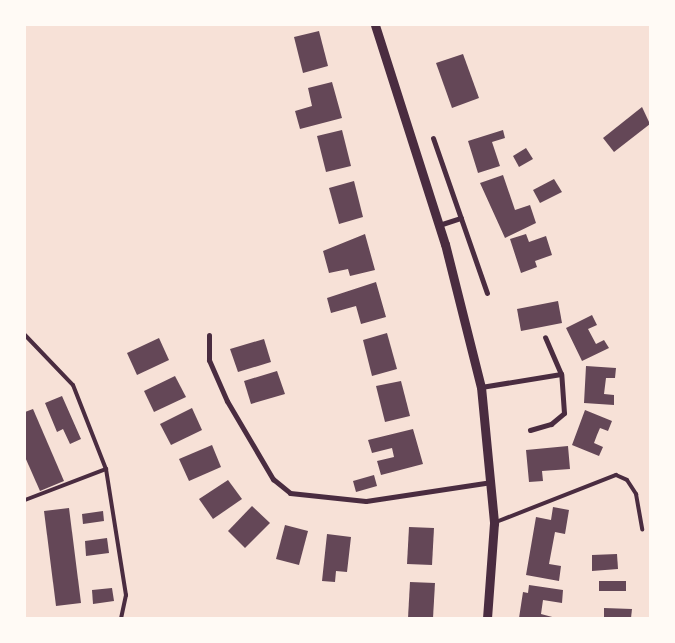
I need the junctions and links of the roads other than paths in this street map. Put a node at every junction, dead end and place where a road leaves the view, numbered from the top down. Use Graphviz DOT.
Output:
graph roads {
  1 [pos="375,25"];
  2 [pos="433,138"];
  3 [pos="461,218"];
  4 [pos="439,225"];
  5 [pos="487,293"];
  6 [pos="25,334"];
  7 [pos="209,335"];
  8 [pos="545,337"];
  9 [pos="561,374"];
  10 [pos="481,387"];
  11 [pos="530,430"];
  12 [pos="106,469"];
  13 [pos="492,482"];
  14 [pos="25,500"];
  15 [pos="494,523"];
  16 [pos="642,529"];
  17 [pos="121,618"];
  18 [pos="487,618"];
  1 -- 4 [label="street"];
  2 -- 3 [label="street"];
  3 -- 4 [label="street"];
  3 -- 5 [label="street"];
  4 -- 10 [label="street"];
  6 -- 12 [label="lane"];
  7 -- 13 [label="street"];
  8 -- 9 [label="street"];
  9 -- 10 [label="street"];
  9 -- 11 [label="street"];
  10 -- 13 [label="street"];
  12 -- 14 [label="lane"];
  12 -- 17 [label="lane"];
  13 -- 15 [label="street"];
  15 -- 16 [label="lane"];
  15 -- 18 [label="street"];
}
